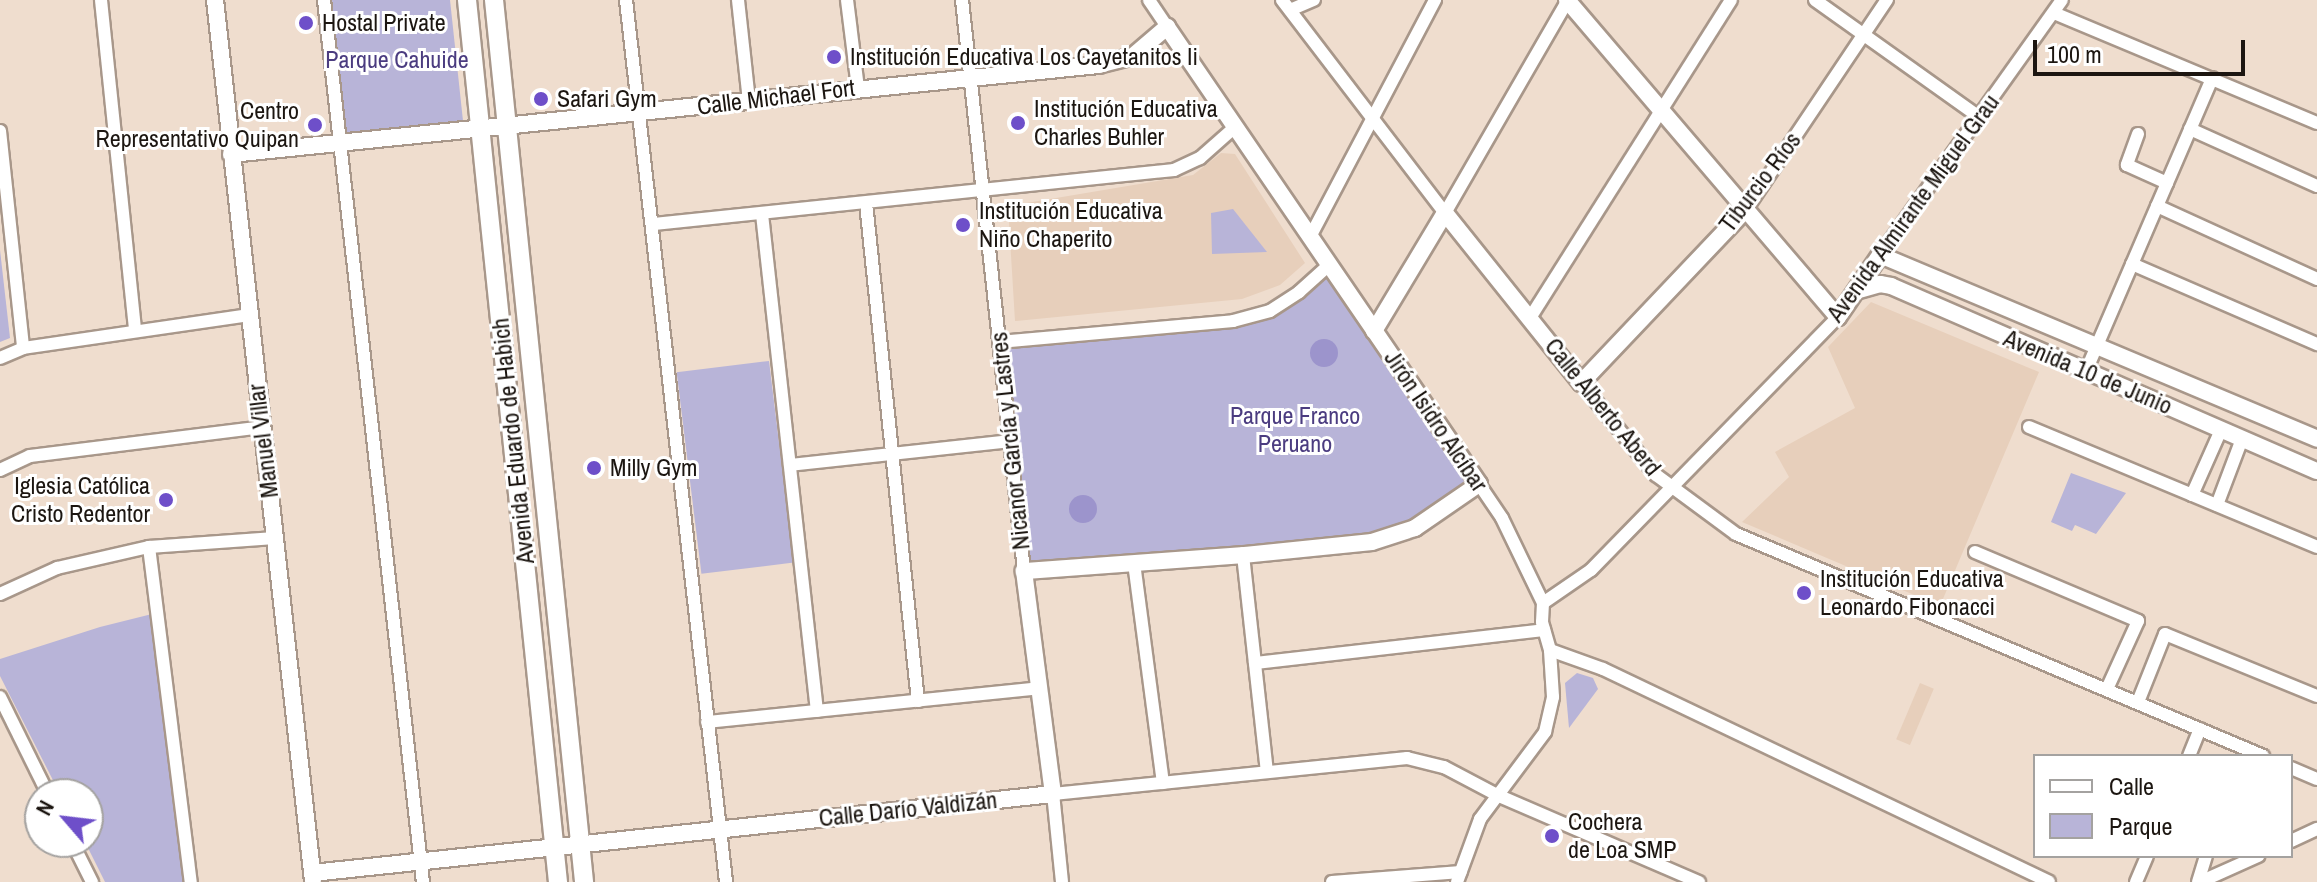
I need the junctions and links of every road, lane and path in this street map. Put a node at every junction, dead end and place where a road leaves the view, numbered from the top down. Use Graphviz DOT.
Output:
graph roads {
  1 [pos="101,0"];
  2 [pos="215,0"];
  3 [pos="324,0"];
  4 [pos="467,0"];
  5 [pos="494,0"];
  6 [pos="626,0"];
  7 [pos="738,0"];
  8 [pos="847,0"];
  9 [pos="962,0"];
  10 [pos="1149,0"];
  11 [pos="1314,0"];
  12 [pos="1435,0"];
  13 [pos="1568,0"];
  14 [pos="1731,0"];
  15 [pos="1815,0"];
  16 [pos="1887,0"];
  17 [pos="2062,0"];
  18 [pos="1286,5"];
  19 [pos="2054,13"];
  20 [pos="1167,27"];
  21 [pos="1862,35"];
  22 [pos="972,78"];
  23 [pos="2212,78"];
  24 [pos="858,88"];
  25 [pos="749,101"];
  26 [pos="1661,110"];
  27 [pos="639,113"];
  28 [pos="1979,117"];
  29 [pos="1375,118"];
  30 [pos="2317,123"];
  31 [pos="508,124"];
  32 [pos="480,127"];
  33 [pos="1235,127"];
  34 [pos="2190,129"];
  35 [pos="0,131"];
  36 [pos="2138,134"];
  37 [pos="338,143"];
  38 [pos="231,154"];
  39 [pos="2167,183"];
  40 [pos="2317,186"];
  41 [pos="982,191"];
  42 [pos="866,203"];
  43 [pos="2157,206"];
  44 [pos="1747,208"];
  45 [pos="1445,213"];
  46 [pos="762,214"];
  47 [pos="654,224"];
  48 [pos="1310,237"];
  49 [pos="1880,255"];
  50 [pos="2132,264"];
  51 [pos="1329,265"];
  52 [pos="2317,279"];
  53 [pos="1859,290"];
  54 [pos="249,315"];
  55 [pos="1838,317"];
  56 [pos="1530,318"];
  57 [pos="135,330"];
  58 [pos="1374,331"];
  59 [pos="999,342"];
  60 [pos="2317,344"];
  61 [pos="2097,345"];
  62 [pos="23,348"];
  63 [pos="0,358"];
  64 [pos="2086,371"];
  65 [pos="1581,383"];
  66 [pos="262,427"];
  67 [pos="2029,427"];
  68 [pos="2221,430"];
  69 [pos="2242,439"];
  70 [pos="2317,439"];
  71 [pos="1010,441"];
  72 [pos="892,454"];
  73 [pos="790,465"];
  74 [pos="0,470"];
  75 [pos="2317,471"];
  76 [pos="1479,484"];
  77 [pos="1671,489"];
  78 [pos="2192,495"];
  79 [pos="2217,505"];
  80 [pos="275,538"];
  81 [pos="149,547"];
  82 [pos="2317,547"];
  83 [pos="1975,552"];
  84 [pos="1243,555"];
  85 [pos="1134,563"];
  86 [pos="1024,571"];
  87 [pos="0,594"];
  88 [pos="1543,603"];
  89 [pos="1544,630"];
  90 [pos="1550,650"];
  91 [pos="1255,663"];
  92 [pos="1040,688"];
  93 [pos="2107,689"];
  94 [pos="2317,696"];
  95 [pos="0,697"];
  96 [pos="918,701"];
  97 [pos="2138,702"];
  98 [pos="817,711"];
  99 [pos="707,722"];
  100 [pos="2200,729"];
  101 [pos="2247,753"];
  102 [pos="2190,754"];
  103 [pos="2293,769"];
  104 [pos="1267,772"];
  105 [pos="40,778"];
  106 [pos="2317,779"];
  107 [pos="1163,783"];
  108 [pos="1053,794"];
  109 [pos="1497,795"];
  110 [pos="719,828"];
  111 [pos="2317,829"];
  112 [pos="2293,840"];
  113 [pos="579,843"];
  114 [pos="555,846"];
  115 [pos="80,858"];
  116 [pos="2146,858"];
  117 [pos="2205,858"];
  118 [pos="2253,858"];
  119 [pos="421,862"];
  120 [pos="1664,868"];
  121 [pos="313,878"];
  122 [pos="1461,879"];
  123 [pos="92,882"];
  124 [pos="191,882"];
  125 [pos="423,882"];
  126 [pos="558,882"];
  127 [pos="584,882"];
  128 [pos="726,882"];
  129 [pos="1062,882"];
  130 [pos="1332,882"];
  131 [pos="1659,882"];
  132 [pos="1699,882"];
  133 [pos="2049,882"];
  134 [pos="2136,882"];
  135 [pos="2199,882"];
  1 -- 57 [label="street"];
  2 -- 38 [label="street, Manuel Villar"];
  3 -- 37 [label="street"];
  4 -- 32 [label="main road, Avenida Eduardo de Habich"];
  5 -- 31 [label="main road, Avenida Eduardo de Habich"];
  6 -- 27 [label="street"];
  7 -- 25 [label="street"];
  8 -- 24 [label="street"];
  9 -- 22 [label="street, Nicanor García y Lastres"];
  10 -- 20 [label="street, Jirón Isidro Alcíbar"];
  11 -- 18 [label="street"];
  12 -- 29 [label="street"];
  13 -- 26 [label="street"];
  13 -- 45 [label="street"];
  14 -- 26 [label="street"];
  15 -- 21 [label="street"];
  16 -- 21 [label="street, Tiburcio Ríos"];
  17 -- 19 [label="street, Avenida Almirante Miguel Grau"];
  18 -- 29 [label="street, Calle Alberto Aberd"];
  19 -- 23 [label="street"];
  19 -- 28 [label="street, Avenida Almirante Miguel Grau"];
  20 -- 22 [label="street, Calle Michael Fort"];
  20 -- 33 [label="street, Jirón Isidro Alcíbar"];
  21 -- 28 [label="street"];
  21 -- 44 [label="street, Tiburcio Ríos"];
  22 -- 24 [label="street, Calle Michael Fort"];
  22 -- 41 [label="street, Nicanor García y Lastres"];
  23 -- 30 [label="street"];
  23 -- 34 [label="street"];
  24 -- 25 [label="street, Calle Michael Fort"];
  25 -- 27 [label="street, Calle Michael Fort"];
  26 -- 44 [label="street"];
  26 -- 56 [label="street"];
  27 -- 31 [label="street, Calle Michael Fort"];
  27 -- 47 [label="street"];
  28 -- 49 [label="street, Avenida Almirante Miguel Grau"];
  29 -- 45 [label="street, Calle Alberto Aberd"];
  29 -- 48 [label="street"];
  31 -- 32 [label="street, Calle Michael Fort"];
  31 -- 113 [label="main road, Avenida Eduardo de Habich"];
  32 -- 37 [label="street, Calle Michael Fort"];
  32 -- 114 [label="main road, Avenida Eduardo de Habich"];
  33 -- 41 [label="street"];
  33 -- 48 [label="street, Jirón Isidro Alcíbar"];
  34 -- 39 [label="street"];
  34 -- 40 [label="street"];
  35 -- 62 [label="street"];
  36 -- 39 [label="street"];
  37 -- 38 [label="street, Calle Michael Fort"];
  37 -- 119 [label="street"];
  38 -- 54 [label="street, Manuel Villar"];
  39 -- 43 [label="street"];
  41 -- 42 [label="street"];
  41 -- 59 [label="street, Nicanor García y Lastres"];
  42 -- 46 [label="street"];
  42 -- 72 [label="street"];
  43 -- 50 [label="street"];
  43 -- 52 [label="street"];
  44 -- 55 [label="street"];
  44 -- 65 [label="street, Tiburcio Ríos"];
  45 -- 56 [label="street, Calle Alberto Aberd"];
  45 -- 58 [label="street"];
  46 -- 47 [label="street"];
  46 -- 73 [label="street"];
  47 -- 99 [label="street"];
  48 -- 51 [label="street, Jirón Isidro Alcíbar"];
  49 -- 53 [label="street, Avenida Almirante Miguel Grau"];
  49 -- 61 [label="street, Avenida 10 de Junio"];
  50 -- 60 [label="street"];
  50 -- 61 [label="street"];
  51 -- 58 [label="street, Jirón Isidro Alcíbar"];
  51 -- 59 [label="street"];
  53 -- 55 [label="street, Avenida Almirante Miguel Grau"];
  53 -- 64 [label="street, Avenida 10 de Junio"];
  54 -- 57 [label="street"];
  54 -- 66 [label="street, Manuel Villar"];
  55 -- 77 [label="street, Avenida Almirante Miguel Grau"];
  56 -- 65 [label="street, Calle Alberto Aberd"];
  57 -- 62 [label="street"];
  58 -- 76 [label="street, Jirón Isidro Alcíbar"];
  59 -- 71 [label="street, Nicanor García y Lastres"];
  61 -- 64 [label="street"];
  61 -- 70 [label="street, Avenida 10 de Junio"];
  62 -- 63 [label="street"];
  64 -- 68 [label="street, Avenida 10 de Junio"];
  65 -- 77 [label="street, Calle Alberto Aberd"];
  66 -- 74 [label="street"];
  66 -- 80 [label="street, Manuel Villar"];
  67 -- 78 [label="street"];
  68 -- 69 [label="street, Avenida 10 de Junio"];
  68 -- 78 [label="street"];
  69 -- 75 [label="street, Avenida 10 de Junio"];
  69 -- 79 [label="street"];
  71 -- 72 [label="street"];
  71 -- 86 [label="street, Nicanor García y Lastres"];
  72 -- 73 [label="street"];
  72 -- 96 [label="street"];
  73 -- 98 [label="street"];
  76 -- 84 [label="street"];
  76 -- 88 [label="street, Jirón Isidro Alcíbar"];
  77 -- 88 [label="street, Avenida Almirante Miguel Grau"];
  77 -- 93 [label="street, Calle Alberto Aberd"];
  78 -- 79 [label="street"];
  79 -- 82 [label="street"];
  80 -- 81 [label="street"];
  80 -- 121 [label="street, Manuel Villar"];
  81 -- 87 [label="street"];
  81 -- 124 [label="street"];
  83 -- 93 [label="street"];
  84 -- 85 [label="street"];
  84 -- 91 [label="street"];
  85 -- 86 [label="street"];
  85 -- 107 [label="street"];
  86 -- 92 [label="street, Nicanor García y Lastres"];
  88 -- 89 [label="street, Jirón Isidro Alcíbar"];
  89 -- 90 [label="street, Jirón Isidro Alcíbar"];
  89 -- 91 [label="street"];
  90 -- 109 [label="street, Jirón Isidro Alcíbar"];
  90 -- 133 [label="street"];
  91 -- 104 [label="street"];
  92 -- 96 [label="street"];
  92 -- 108 [label="street, Nicanor García y Lastres"];
  93 -- 97 [label="street, Calle Alberto Aberd"];
  94 -- 97 [label="street"];
  95 -- 105 [label="street"];
  96 -- 98 [label="street"];
  97 -- 100 [label="street, Calle Alberto Aberd"];
  98 -- 99 [label="street"];
  99 -- 110 [label="street"];
  100 -- 101 [label="street, Calle Alberto Aberd"];
  100 -- 102 [label="street"];
  103 -- 106 [label="street"];
  104 -- 107 [label="street, Calle Darío Valdizán"];
  104 -- 109 [label="street, Calle Darío Valdizán"];
  107 -- 108 [label="street, Calle Darío Valdizán"];
  108 -- 110 [label="street, Calle Darío Valdizán"];
  108 -- 129 [label="street, Nicanor García y Lastres"];
  109 -- 120 [label="street, Calle Darío Valdizán"];
  109 -- 122 [label="street, Jirón Isidro Alcíbar"];
  110 -- 113 [label="street, Calle Darío Valdizán"];
  110 -- 128 [label="street"];
  111 -- 112 [label="street"];
  113 -- 114 [label="street, Calle Darío Valdizán"];
  113 -- 127 [label="main road, Avenida Eduardo de Habich"];
  114 -- 119 [label="street, Calle Darío Valdizán"];
  114 -- 126 [label="main road, Avenida Eduardo de Habich"];
  115 -- 123 [label="street"];
  116 -- 134 [label="street"];
  117 -- 135 [label="street"];
  118 -- 135 [label="street"];
  119 -- 121 [label="street, Calle Darío Valdizán"];
  119 -- 125 [label="street"];
  120 -- 131 [label="street"];
  120 -- 132 [label="street, Calle Darío Valdizán"];
  122 -- 130 [label="street"];
}
